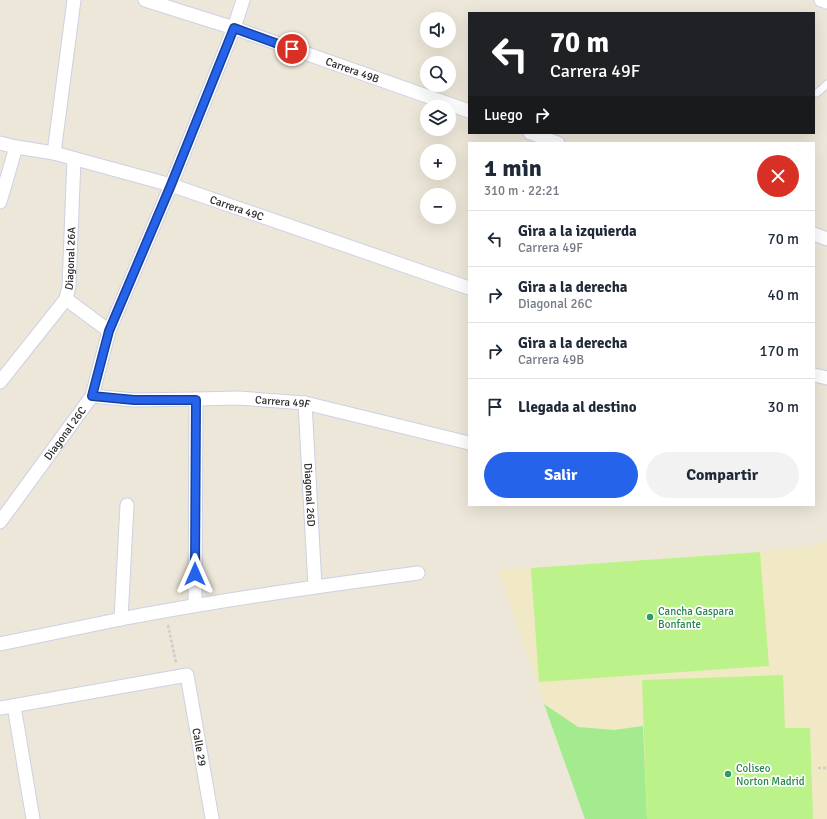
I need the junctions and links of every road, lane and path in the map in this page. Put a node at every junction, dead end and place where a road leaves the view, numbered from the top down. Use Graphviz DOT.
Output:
graph roads {
  1 [pos="74,0"];
  2 [pos="144,0"];
  3 [pos="243,0"];
  4 [pos="821,0"];
  5 [pos="827,2"];
  6 [pos="234,28"];
  7 [pos="827,84"];
  8 [pos="817,93"];
  9 [pos="468,111"];
  10 [pos="532,134"];
  11 [pos="550,142"];
  12 [pos="0,143"];
  13 [pos="16,147"];
  14 [pos="54,153"];
  15 [pos="74,159"];
  16 [pos="171,185"];
  17 [pos="0,202"];
  18 [pos="815,234"];
  19 [pos="827,239"];
  20 [pos="468,288"];
  21 [pos="66,299"];
  22 [pos="109,331"];
  23 [pos="815,375"];
  24 [pos="827,378"];
  25 [pos="0,382"];
  26 [pos="92,396"];
  27 [pos="196,400"];
  28 [pos="305,403"];
  29 [pos="468,443"];
  30 [pos="127,505"];
  31 [pos="0,522"];
  32 [pos="418,573"];
  33 [pos="315,587"];
  34 [pos="195,606"];
  35 [pos="121,619"];
  36 [pos="168,626"];
  37 [pos="0,644"];
  38 [pos="175,660"];
  39 [pos="14,706"];
  40 [pos="0,708"];
  41 [pos="818,768"];
  42 [pos="827,768"];
  43 [pos="33,819"];
  44 [pos="212,819"];
  1 -- 14 [label="street"];
  2 -- 6 [label="street, Carrera 49B"];
  3 -- 6 [label="street, Diagonal 26C"];
  4 -- 5 [label="street"];
  6 -- 9 [label="street, Carrera 49B"];
  6 -- 16 [label="street, Diagonal 26C"];
  7 -- 8 [label="lane"];
  10 -- 11 [label="street"];
  12 -- 13 [label="street, Carrera 49C"];
  13 -- 14 [label="street, Carrera 49C"];
  13 -- 17 [label="street"];
  14 -- 15 [label="street, Carrera 49C"];
  15 -- 16 [label="street, Carrera 49C"];
  15 -- 21 [label="street, Diagonal 26A"];
  16 -- 20 [label="street, Carrera 49C"];
  16 -- 22 [label="street, Diagonal 26C"];
  18 -- 19 [label="street"];
  21 -- 22 [label="street"];
  21 -- 25 [label="street, Diagonal 26A"];
  22 -- 26 [label="street, Diagonal 26C"];
  23 -- 24 [label="street"];
  26 -- 27 [label="street, Carrera 49F"];
  26 -- 31 [label="street, Diagonal 26C"];
  27 -- 28 [label="street, Carrera 49F"];
  27 -- 34 [label="street"];
  28 -- 29 [label="street, Carrera 49F"];
  28 -- 33 [label="street, Diagonal 26D"];
  30 -- 35 [label="street"];
  32 -- 33 [label="street"];
  33 -- 34 [label="street"];
  34 -- 35 [label="street"];
  35 -- 37 [label="street"];
  36 -- 38 [label="path"];
  39 -- 40 [label="street"];
  39 -- 43 [label="street"];
  39 -- 44 [label="street, Calle 29"];
  41 -- 42 [label="path"];
}
